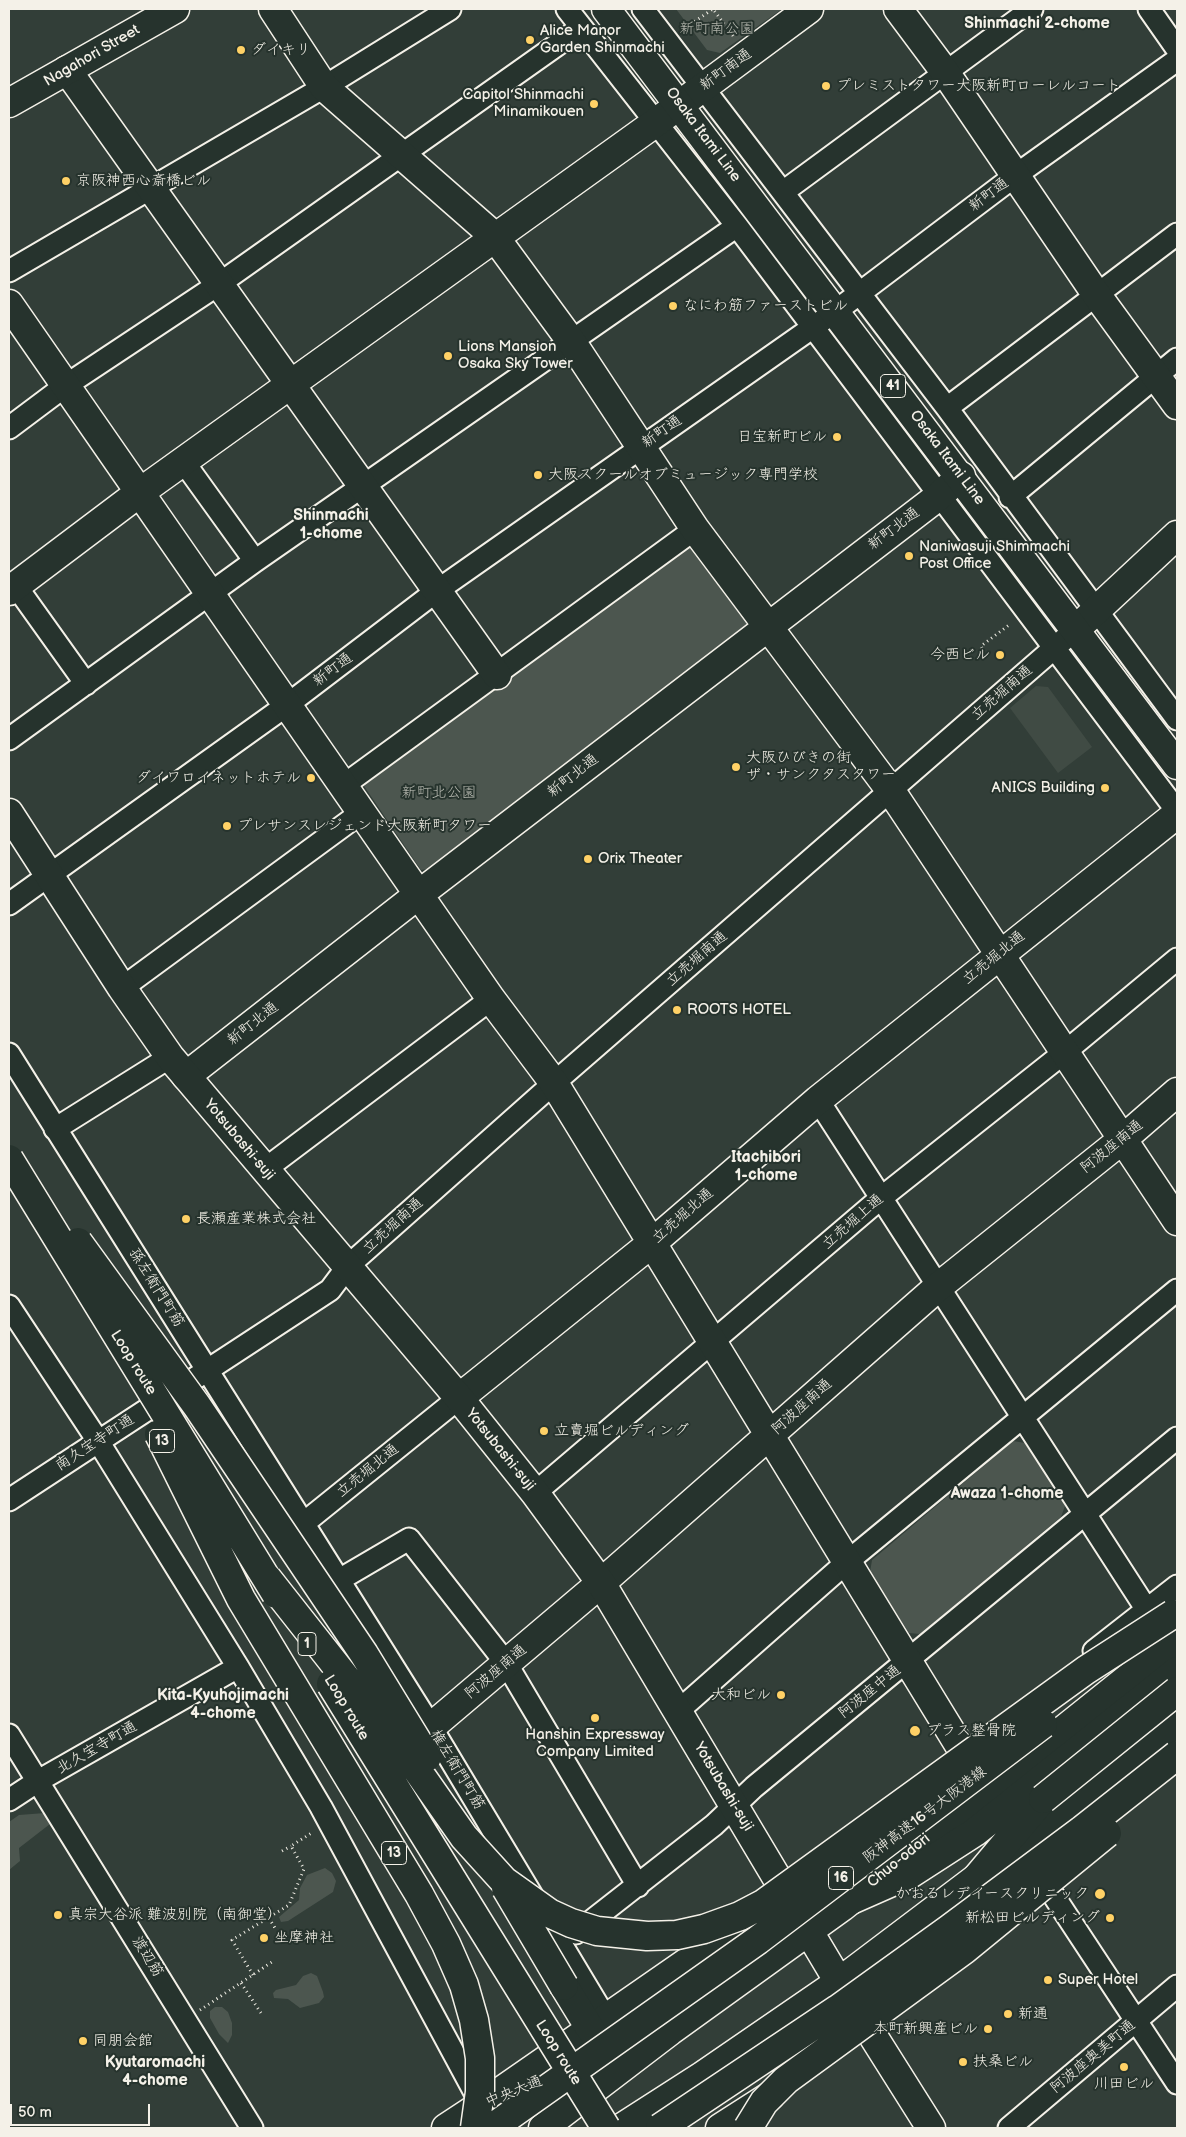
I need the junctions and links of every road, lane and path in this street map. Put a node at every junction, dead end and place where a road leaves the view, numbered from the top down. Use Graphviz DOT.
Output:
graph roads {
  1 [pos="175,9"];
  2 [pos="273,9"];
  3 [pos="450,9"];
  4 [pos="567,9"];
  5 [pos="606,9"];
  6 [pos="643,9"];
  7 [pos="809,9"];
  8 [pos="898,9"];
  9 [pos="1032,9"];
  10 [pos="1149,9"];
  11 [pos="581,28"];
  12 [pos="682,30"];
  13 [pos="738,43"];
  14 [pos="1177,49"];
  15 [pos="1177,60"];
  16 [pos="67,70"];
  17 [pos="945,72"];
  18 [pos="324,87"];
  19 [pos="691,95"];
  20 [pos="9,103"];
  21 [pos="655,123"];
  22 [pos="402,155"];
  23 [pos="1016,174"];
  24 [pos="152,186"];
  25 [pos="783,192"];
  26 [pos="737,226"];
  27 [pos="1177,234"];
  28 [pos="494,236"];
  29 [pos="9,271"];
  30 [pos="218,284"];
  31 [pos="859,294"];
  32 [pos="1096,294"];
  33 [pos="9,304"];
  34 [pos="836,311"];
  35 [pos="812,327"];
  36 [pos="571,341"];
  37 [pos="1166,367"];
  38 [pos="290,384"];
  39 [pos="65,386"];
  40 [pos="1177,405"];
  41 [pos="947,408"];
  42 [pos="9,428"];
  43 [pos="642,446"];
  44 [pos="183,461"];
  45 [pos="961,476"];
  46 [pos="362,487"];
  47 [pos="139,494"];
  48 [pos="939,496"];
  49 [pos="1010,497"];
  50 [pos="695,529"];
  51 [pos="1177,535"];
  52 [pos="255,561"];
  53 [pos="12,588"];
  54 [pos="438,590"];
  55 [pos="211,595"];
  56 [pos="1097,611"];
  57 [pos="769,625"];
  58 [pos="1009,625"];
  59 [pos="1065,639"];
  60 [pos="982,648"];
  61 [pos="497,675"];
  62 [pos="86,684"];
  63 [pos="288,705"];
  64 [pos="1177,719"];
  65 [pos="9,739"];
  66 [pos="1177,765"];
  67 [pos="344,785"];
  68 [pos="891,791"];
  69 [pos="362,812"];
  70 [pos="1177,812"];
  71 [pos="9,813"];
  72 [pos="50,876"];
  73 [pos="418,895"];
  74 [pos="9,904"];
  75 [pos="1000,953"];
  76 [pos="1177,959"];
  77 [pos="122,988"];
  78 [pos="491,999"];
  79 [pos="1065,1052"];
  80 [pos="9,1054"];
  81 [pos="178,1067"];
  82 [pos="554,1083"];
  83 [pos="1177,1092"];
  84 [pos="818,1100"];
  85 [pos="55,1129"];
  86 [pos="1123,1139"];
  87 [pos="9,1147"];
  88 [pos="9,1159"];
  89 [pos="264,1170"];
  90 [pos="881,1198"];
  91 [pos="1177,1221"];
  92 [pos="652,1243"];
  93 [pos="348,1266"];
  94 [pos="83,1282"];
  95 [pos="938,1286"];
  96 [pos="1177,1290"];
  97 [pos="9,1306"];
  98 [pos="713,1343"];
  99 [pos="208,1370"];
  100 [pos="459,1398"];
  101 [pos="1023,1417"];
  102 [pos="770,1435"];
  103 [pos="1177,1438"];
  104 [pos="98,1441"];
  105 [pos="535,1494"];
  106 [pos="9,1500"];
  107 [pos="1086,1515"];
  108 [pos="304,1523"];
  109 [pos="847,1562"];
  110 [pos="267,1578"];
  111 [pos="339,1580"];
  112 [pos="601,1582"];
  113 [pos="1177,1586"];
  114 [pos="1169,1619"];
  115 [pos="907,1662"];
  116 [pos="506,1663"];
  117 [pos="238,1667"];
  118 [pos="1177,1671"];
  119 [pos="1177,1691"];
  120 [pos="677,1712"];
  121 [pos="1177,1723"];
  122 [pos="431,1727"];
  123 [pos="9,1735"];
  124 [pos="963,1752"];
  125 [pos="1177,1755"];
  126 [pos="1177,1773"];
  127 [pos="38,1781"];
  128 [pos="988,1791"];
  129 [pos="1038,1793"];
  130 [pos="9,1800"];
  131 [pos="734,1806"];
  132 [pos="328,1821"];
  133 [pos="291,1846"];
  134 [pos="282,1852"];
  135 [pos="1042,1878"];
  136 [pos="974,1881"];
  137 [pos="638,1886"];
  138 [pos="788,1892"];
  139 [pos="851,1900"];
  140 [pos="269,1918"];
  141 [pos="275,1928"];
  142 [pos="811,1931"];
  143 [pos="562,1944"];
  144 [pos="272,1962"];
  145 [pos="253,1975"];
  146 [pos="839,1982"];
  147 [pos="241,1983"];
  148 [pos="1177,1986"];
  149 [pos="261,2013"];
  150 [pos="186,2019"];
  151 [pos="1136,2021"];
  152 [pos="598,2025"];
  153 [pos="868,2030"];
  154 [pos="670,2031"];
  155 [pos="702,2076"];
  156 [pos="1177,2083"];
  157 [pos="483,2120"];
  158 [pos="546,2126"];
  159 [pos="252,2128"];
  160 [pos="446,2128"];
  161 [pos="497,2128"];
  162 [pos="606,2128"];
  163 [pos="621,2128"];
  164 [pos="655,2128"];
  165 [pos="660,2128"];
  166 [pos="720,2128"];
  167 [pos="748,2128"];
  168 [pos="931,2128"];
  169 [pos="1009,2128"];
  1 -- 16 [label="main road, Nagahori Street"];
  2 -- 18 [label="main road"];
  3 -- 18 [label="street"];
  4 -- 11 [label="street"];
  5 -- 19 [label="main road, Osaka Itami Line / 41"];
  6 -- 19 [label="street"];
  7 -- 19 [label="main road, 新町南通"];
  8 -- 17 [label="main road"];
  9 -- 17 [label="street"];
  10 -- 14 [label="street"];
  11 -- 21 [label="street"];
  11 -- 22 [label="street"];
  12 -- 13 [label="path"];
  15 -- 23 [label="street, 新町通"];
  16 -- 20 [label="main road, Nagahori Street"];
  16 -- 24 [label="main road"];
  17 -- 23 [label="main road"];
  17 -- 25 [label="street"];
  18 -- 22 [label="main road"];
  18 -- 24 [label="street"];
  19 -- 21 [label="main road, 新町南通"];
  19 -- 25 [label="street"];
  19 -- 34 [label="main road, Osaka Itami Line / 41"];
  21 -- 26 [label="street"];
  21 -- 28 [label="main road, 新町南通"];
  22 -- 28 [label="main road"];
  22 -- 30 [label="street"];
  23 -- 31 [label="street, 新町通"];
  23 -- 32 [label="main road"];
  24 -- 29 [label="street"];
  24 -- 30 [label="main road"];
  25 -- 31 [label="street"];
  26 -- 35 [label="street"];
  26 -- 36 [label="street"];
  27 -- 32 [label="street"];
  28 -- 36 [label="main road"];
  28 -- 38 [label="main road, 新町南通"];
  30 -- 38 [label="main road"];
  30 -- 39 [label="street"];
  31 -- 34 [label="street, 新町通"];
  31 -- 41 [label="street"];
  32 -- 37 [label="main road"];
  32 -- 41 [label="street"];
  33 -- 39 [label="main road"];
  34 -- 35 [label="street, 新町通"];
  34 -- 45 [label="main road, Osaka Itami Line / 41"];
  35 -- 43 [label="street, 新町通"];
  35 -- 48 [label="street"];
  36 -- 43 [label="main road"];
  36 -- 46 [label="street"];
  37 -- 40 [label="main road"];
  37 -- 49 [label="street"];
  38 -- 44 [label="main road, 新町南通"];
  38 -- 46 [label="main road"];
  39 -- 42 [label="street"];
  39 -- 47 [label="main road"];
  41 -- 49 [label="street"];
  43 -- 50 [label="main road"];
  43 -- 54 [label="street, 新町通"];
  44 -- 47 [label="main road, 新町南通"];
  44 -- 52 [label="street"];
  45 -- 48 [label="main road, 新町北通"];
  45 -- 59 [label="main road, Osaka Itami Line / 41"];
  46 -- 52 [label="street"];
  46 -- 54 [label="main road"];
  47 -- 53 [label="main road, 新町南通"];
  47 -- 55 [label="main road"];
  48 -- 57 [label="main road, 新町北通"];
  48 -- 59 [label="street"];
  49 -- 56 [label="street"];
  50 -- 57 [label="main road"];
  50 -- 61 [label="street"];
  51 -- 56 [label="main road, 立売堀南通"];
  52 -- 55 [label="street"];
  53 -- 62 [label="street"];
  54 -- 61 [label="main road"];
  54 -- 63 [label="street, 新町通"];
  55 -- 62 [label="street"];
  55 -- 63 [label="main road"];
  56 -- 59 [label="main road, 立売堀南通"];
  56 -- 64 [label="street"];
  57 -- 68 [label="main road"];
  57 -- 73 [label="main road, 新町北通"];
  58 -- 60 [label="path"];
  59 -- 66 [label="main road, Osaka Itami Line / 41"];
  59 -- 68 [label="street, 立売堀南通"];
  59 -- 70 [label="street"];
  61 -- 67 [label="street"];
  62 -- 65 [label="street"];
  63 -- 67 [label="main road"];
  63 -- 72 [label="street, 新町通"];
  67 -- 69 [label="main road"];
  68 -- 75 [label="main road"];
  68 -- 82 [label="street, 立売堀南通"];
  69 -- 73 [label="main road"];
  69 -- 77 [label="street"];
  70 -- 75 [label="main road, 立売堀北通"];
  71 -- 72 [label="main road, Yotsubashi-suji"];
  72 -- 74 [label="street, 新町通"];
  72 -- 77 [label="main road, Yotsubashi-suji"];
  73 -- 78 [label="main road"];
  73 -- 81 [label="main road, 新町北通"];
  75 -- 79 [label="main road"];
  75 -- 84 [label="main road, 立売堀北通"];
  76 -- 79 [label="street, 立売堀上通"];
  77 -- 81 [label="main road, Yotsubashi-suji"];
  78 -- 82 [label="main road"];
  78 -- 89 [label="street"];
  79 -- 86 [label="main road"];
  79 -- 90 [label="street, 立売堀上通"];
  80 -- 85 [label="street, 孫左衛門町筋"];
  81 -- 85 [label="street"];
  81 -- 89 [label="main road, Yotsubashi-suji"];
  82 -- 92 [label="main road"];
  82 -- 93 [label="street, 立売堀南通"];
  83 -- 86 [label="main road, 阿波座南通"];
  84 -- 90 [label="street"];
  84 -- 92 [label="main road, 立売堀北通"];
  85 -- 99 [label="street, 孫左衛門町筋"];
  86 -- 91 [label="main road"];
  86 -- 95 [label="main road, 阿波座南通"];
  87 -- 152 [label="main road, bridge"];
  88 -- 94 [label="main road, Loop route / 1, bridge"];
  89 -- 93 [label="main road, Yotsubashi-suji"];
  90 -- 95 [label="street"];
  90 -- 98 [label="street, 立売堀上通"];
  92 -- 98 [label="main road"];
  92 -- 100 [label="main road, 立売堀北通"];
  93 -- 99 [label="street, 立売堀南通"];
  93 -- 100 [label="main road, Yotsubashi-suji"];
  94 -- 110 [label="main road, Loop route / 1, bridge"];
  94 -- 157 [label="main road, 13, bridge"];
  95 -- 101 [label="street"];
  95 -- 102 [label="main road, 阿波座南通"];
  96 -- 101 [label="street"];
  97 -- 104 [label="street"];
  98 -- 102 [label="main road"];
  98 -- 105 [label="street, 立売堀上通"];
  99 -- 104 [label="street, 南久宝寺町通"];
  99 -- 108 [label="street, 孫左衛門町筋"];
  100 -- 105 [label="main road, Yotsubashi-suji"];
  100 -- 108 [label="street, 立売堀北通"];
  101 -- 107 [label="street"];
  101 -- 109 [label="street"];
  102 -- 109 [label="main road"];
  102 -- 112 [label="main road, 阿波座南通"];
  103 -- 107 [label="street, 阿波座中通"];
  104 -- 106 [label="street, 南久宝寺町通"];
  104 -- 117 [label="street"];
  105 -- 112 [label="main road, Yotsubashi-suji"];
  107 -- 114 [label="street"];
  107 -- 115 [label="street, 阿波座中通"];
  108 -- 111 [label="street, 権左衛門町筋"];
  109 -- 115 [label="main road"];
  109 -- 120 [label="street"];
  110 -- 114 [label="main road, 16, bridge"];
  110 -- 162 [label="main road, Loop route / 1, bridge"];
  111 -- 116 [label="street"];
  111 -- 122 [label="street, 権左衛門町筋"];
  112 -- 116 [label="main road, 阿波座南通"];
  112 -- 120 [label="main road, Yotsubashi-suji"];
  113 -- 114 [label="street"];
  114 -- 124 [label="street"];
  114 -- 128 [label="main road, Chuo-odori"];
  114 -- 157 [label="main road, 阪神高速16号大阪港線 / 16, bridge"];
  115 -- 124 [label="main road"];
  115 -- 131 [label="street, 阿波座中通"];
  116 -- 122 [label="main road, 阿波座南通"];
  116 -- 137 [label="street"];
  117 -- 127 [label="street, 北久宝寺町通"];
  117 -- 132 [label="street"];
  118 -- 129 [label="main road"];
  119 -- 129 [label="main road, bridge"];
  120 -- 131 [label="main road, Yotsubashi-suji"];
  121 -- 136 [label="main road"];
  122 -- 143 [label="street, 権左衛門町筋"];
  123 -- 127 [label="street, 渡辺筋"];
  124 -- 128 [label="main road"];
  124 -- 138 [label="street"];
  125 -- 165 [label="main road, bridge"];
  126 -- 135 [label="street"];
  126 -- 167 [label="main road, bridge"];
  127 -- 130 [label="street, 北久宝寺町通"];
  127 -- 150 [label="street, 渡辺筋"];
  128 -- 139 [label="main road, Chuo-odori"];
  129 -- 136 [label="main road"];
  129 -- 139 [label="main road"];
  131 -- 137 [label="street, 阿波座中通"];
  131 -- 138 [label="main road, Yotsubashi-suji"];
  132 -- 133 [label="path"];
  132 -- 157 [label="street"];
  133 -- 134 [label="path"];
  133 -- 140 [label="path"];
  135 -- 151 [label="street"];
  135 -- 153 [label="street"];
  136 -- 146 [label="main road"];
  137 -- 143 [label="street, 阿波座中通"];
  138 -- 142 [label="main road, Yotsubashi-suji"];
  138 -- 152 [label="main road"];
  139 -- 142 [label="main road, Chuo-odori"];
  140 -- 141 [label="path"];
  140 -- 145 [label="path"];
  142 -- 146 [label="main road, Yotsubashi-suji"];
  142 -- 154 [label="main road, Chuo-odori"];
  143 -- 152 [label="street, 権左衛門町筋"];
  144 -- 145 [label="path"];
  145 -- 147 [label="path"];
  146 -- 153 [label="main road, Yotsubashi-suji"];
  146 -- 155 [label="main road"];
  147 -- 149 [label="path"];
  147 -- 150 [label="path"];
  148 -- 151 [label="street, 阿波座奥美町通"];
  150 -- 159 [label="street, 渡辺筋"];
  151 -- 156 [label="street"];
  151 -- 169 [label="street, 阿波座奥美町通"];
  152 -- 157 [label="main road"];
  153 -- 166 [label="main road"];
  153 -- 168 [label="main road, Yotsubashi-suji"];
  154 -- 157 [label="main road, 中央大通"];
  154 -- 158 [label="main road, Chuo-odori"];
  155 -- 163 [label="main road"];
  155 -- 164 [label="main road"];
  157 -- 160 [label="main road, 中央大通"];
  157 -- 161 [label="street"];
}
